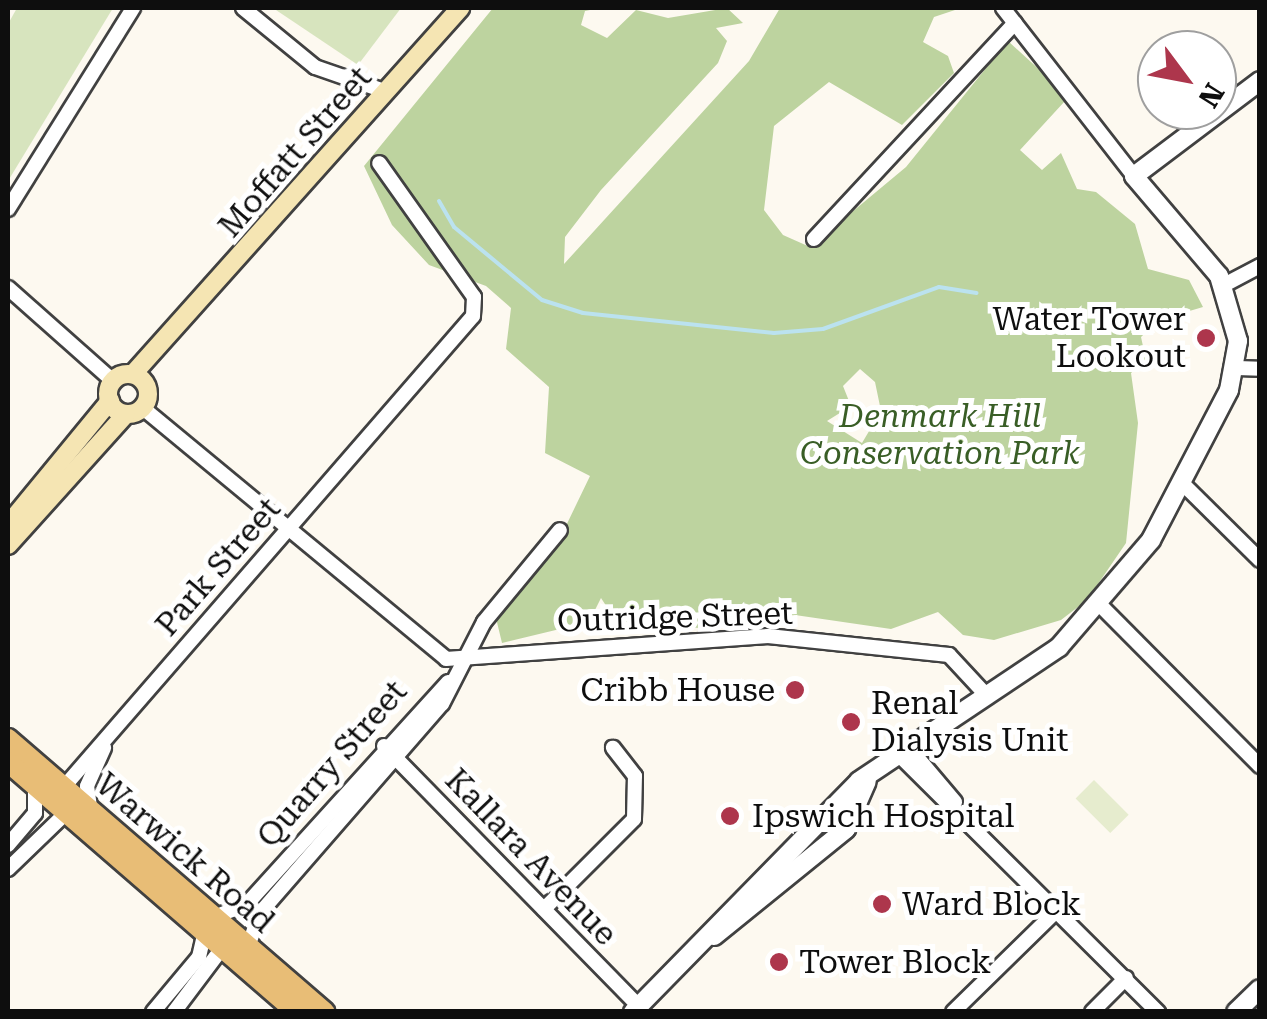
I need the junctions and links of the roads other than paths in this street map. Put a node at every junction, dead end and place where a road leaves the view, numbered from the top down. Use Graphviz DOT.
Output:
graph roads {
  1 [pos="133,8"];
  2 [pos="244,8"];
  3 [pos="460,8"];
  4 [pos="1003,8"];
  5 [pos="1015,23"];
  6 [pos="1260,80"];
  7 [pos="387,92"];
  8 [pos="379,163"];
  9 [pos="1134,176"];
  10 [pos="8,209"];
  11 [pos="814,239"];
  12 [pos="1260,266"];
  13 [pos="1224,285"];
  14 [pos="8,288"];
  15 [pos="175,337"];
  16 [pos="1236,368"];
  17 [pos="1260,369"];
  18 [pos="132,374"];
  19 [pos="114,381"];
  20 [pos="110,401"];
  21 [pos="139,404"];
  22 [pos="1186,486"];
  23 [pos="8,525"];
  24 [pos="290,529"];
  25 [pos="560,530"];
  26 [pos="8,545"];
  27 [pos="1260,560"];
  28 [pos="1102,607"];
  29 [pos="464,657"];
  30 [pos="448,682"];
  31 [pos="987,696"];
  32 [pos="112,734"];
  33 [pos="8,739"];
  34 [pos="384,746"];
  35 [pos="613,748"];
  36 [pos="901,748"];
  37 [pos="396,758"];
  38 [pos="8,762"];
  39 [pos="1260,766"];
  40 [pos="876,768"];
  41 [pos="35,787"];
  42 [pos="63,788"];
  43 [pos="36,810"];
  44 [pos="826,813"];
  45 [pos="95,815"];
  46 [pos="60,819"];
  47 [pos="851,822"];
  48 [pos="8,845"];
  49 [pos="780,858"];
  50 [pos="11,863"];
  51 [pos="798,870"];
  52 [pos="1058,908"];
  53 [pos="544,910"];
  54 [pos="215,926"];
  55 [pos="701,943"];
  56 [pos="237,949"];
  57 [pos="1126,978"];
  58 [pos="1260,989"];
  59 [pos="636,1009"];
  60 [pos="158,1010"];
  61 [pos="174,1012"];
  62 [pos="296,1012"];
  63 [pos="324,1012"];
  64 [pos="953,1012"];
  65 [pos="1092,1012"];
  66 [pos="1158,1012"];
  67 [pos="1236,1012"];
  1 -- 10 [label="street"];
  2 -- 7 [label="street"];
  3 -- 7 [label="main road, Moffatt Street"];
  4 -- 5 [label="street"];
  5 -- 9 [label="street"];
  5 -- 11 [label="street"];
  6 -- 9 [label="street"];
  7 -- 15 [label="main road, Moffatt Street"];
  8 -- 24 [label="street, Park Street"];
  9 -- 13 [label="street"];
  12 -- 13 [label="street"];
  13 -- 16 [label="street"];
  14 -- 19 [label="street"];
  15 -- 18 [label="main road, Moffatt Street"];
  15 -- 21 [label="main road, Moffatt Street"];
  16 -- 17 [label="street"];
  16 -- 22 [label="street"];
  18 -- 19 [label="main road, Moffatt Street"];
  18 -- 21 [label="main road"];
  19 -- 20 [label="main road"];
  20 -- 21 [label="main road"];
  20 -- 23 [label="main road"];
  21 -- 24 [label="street"];
  21 -- 26 [label="main road, Moffatt Street"];
  22 -- 27 [label="street"];
  22 -- 28 [label="street"];
  24 -- 29 [label="street"];
  24 -- 32 [label="street, Park Street"];
  25 -- 29 [label="street, Quarry Street"];
  28 -- 31 [label="street"];
  28 -- 39 [label="street"];
  29 -- 30 [label="street, Quarry Street"];
  29 -- 31 [label="street, Outridge Street"];
  30 -- 34 [label="street, Quarry Street"];
  30 -- 37 [label="street, Quarry Street"];
  31 -- 36 [label="street"];
  32 -- 42 [label="street, Park Street"];
  32 -- 45 [label="street"];
  33 -- 42 [label="main road, Warwick Road"];
  34 -- 37 [label="street, Kallara Avenue"];
  34 -- 54 [label="street, Quarry Street"];
  35 -- 53 [label="street"];
  36 -- 40 [label="street"];
  36 -- 52 [label="street"];
  37 -- 53 [label="street, Kallara Avenue"];
  37 -- 56 [label="street, Quarry Street"];
  38 -- 41 [label="main road, Warwick Road"];
  40 -- 44 [label="street"];
  40 -- 47 [label="street"];
  41 -- 43 [label="street"];
  41 -- 46 [label="main road, Warwick Road"];
  42 -- 45 [label="main road, Warwick Road"];
  42 -- 46 [label="main road"];
  43 -- 46 [label="street"];
  43 -- 48 [label="street"];
  44 -- 47 [label="street"];
  44 -- 49 [label="street"];
  45 -- 54 [label="main road, Warwick Road"];
  46 -- 50 [label="street"];
  46 -- 54 [label="main road, Warwick Road"];
  47 -- 51 [label="street"];
  49 -- 51 [label="street"];
  49 -- 55 [label="street"];
  51 -- 55 [label="street"];
  52 -- 57 [label="street"];
  52 -- 64 [label="street"];
  53 -- 59 [label="street, Kallara Avenue"];
  54 -- 56 [label="main road, Warwick Road"];
  54 -- 60 [label="street"];
  55 -- 59 [label="street"];
  56 -- 61 [label="street, Quarry Street"];
  56 -- 62 [label="main road, Warwick Road"];
  56 -- 63 [label="main road, Warwick Road"];
  57 -- 65 [label="street"];
  57 -- 66 [label="street"];
  58 -- 67 [label="street"];
}
